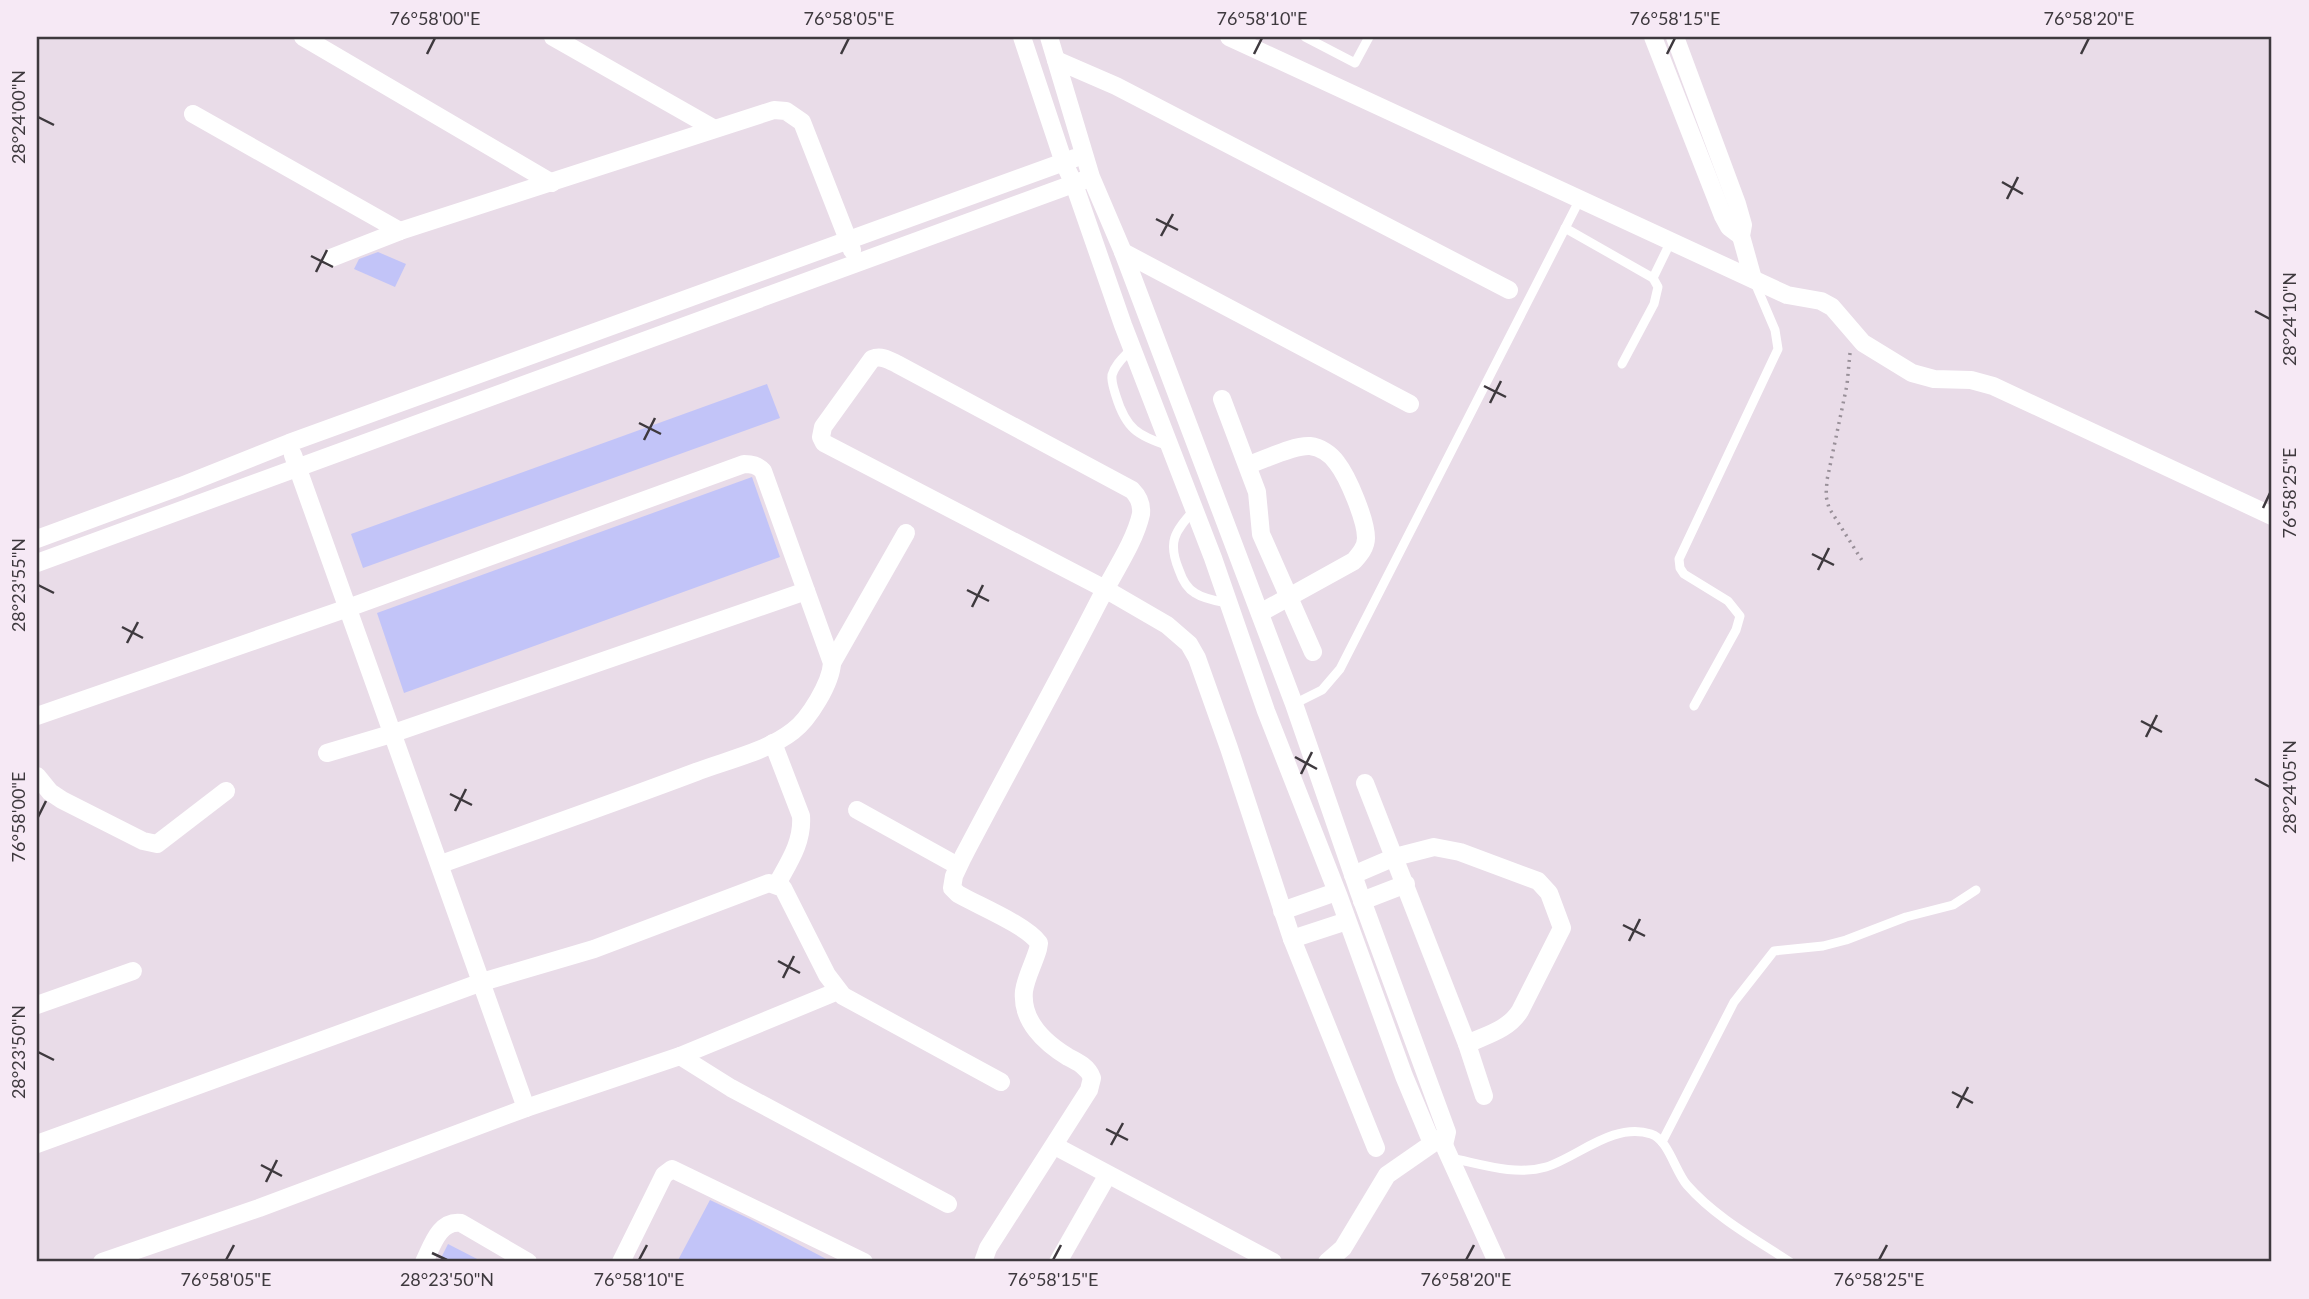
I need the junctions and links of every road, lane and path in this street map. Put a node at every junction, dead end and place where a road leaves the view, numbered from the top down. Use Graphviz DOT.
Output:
graph roads {
  1 [pos="303,37"];
  2 [pos="553,37"];
  3 [pos="1022,37"];
  4 [pos="1049,37"];
  5 [pos="1229,37"];
  6 [pos="1305,37"];
  7 [pos="1369,37"];
  8 [pos="1653,37"];
  9 [pos="1675,37"];
  10 [pos="1056,60"];
  11 [pos="193,114"];
  12 [pos="713,128"];
  13 [pos="1083,155"];
  14 [pos="1064,163"];
  15 [pos="1082,180"];
  16 [pos="552,183"];
  17 [pos="1580,199"];
  18 [pos="1566,228"];
  19 [pos="400,231"];
  20 [pos="1741,236"];
  21 [pos="849,241"];
  22 [pos="1671,241"];
  23 [pos="1124,252"];
  24 [pos="331,258"];
  25 [pos="857,262"];
  26 [pos="1653,278"];
  27 [pos="1754,279"];
  28 [pos="1509,290"];
  29 [pos="1853,331"];
  30 [pos="1132,348"];
  31 [pos="1622,365"];
  32 [pos="1222,399"];
  33 [pos="1410,404"];
  34 [pos="289,443"];
  35 [pos="1170,446"];
  36 [pos="1248,465"];
  37 [pos="297,466"];
  38 [pos="181,486"];
  39 [pos="192,506"];
  40 [pos="1194,510"];
  41 [pos="2272,516"];
  42 [pos="906,533"];
  43 [pos="37,539"];
  44 [pos="37,562"];
  45 [pos="1863,562"];
  46 [pos="1105,589"];
  47 [pos="806,591"];
  48 [pos="1290,596"];
  49 [pos="1228,604"];
  50 [pos="348,608"];
  51 [pos="1260,613"];
  52 [pos="1313,652"];
  53 [pos="832,663"];
  54 [pos="1294,704"];
  55 [pos="1694,706"];
  56 [pos="1266,711"];
  57 [pos="37,716"];
  58 [pos="391,734"];
  59 [pos="773,743"];
  60 [pos="327,753"];
  61 [pos="37,776"];
  62 [pos="1365,782"];
  63 [pos="226,791"];
  64 [pos="858,810"];
  65 [pos="1395,857"];
  66 [pos="441,864"];
  67 [pos="958,866"];
  68 [pos="1353,875"];
  69 [pos="778,884"];
  70 [pos="1406,884"];
  71 [pos="1976,890"];
  72 [pos="1336,892"];
  73 [pos="1362,901"];
  74 [pos="1282,911"];
  75 [pos="1347,921"];
  76 [pos="1292,939"];
  77 [pos="133,971"];
  78 [pos="482,982"];
  79 [pos="838,991"];
  80 [pos="37,1005"];
  81 [pos="1467,1044"];
  82 [pos="680,1056"];
  83 [pos="1001,1082"];
  84 [pos="1484,1096"];
  85 [pos="526,1108"];
  86 [pos="1662,1142"];
  87 [pos="37,1144"];
  88 [pos="1055,1146"];
  89 [pos="1376,1148"];
  90 [pos="1443,1148"];
  91 [pos="1107,1176"];
  92 [pos="948,1204"];
  93 [pos="102,1262"];
  94 [pos="424,1262"];
  95 [pos="528,1262"];
  96 [pos="621,1262"];
  97 [pos="864,1262"];
  98 [pos="983,1262"];
  99 [pos="1058,1262"];
  100 [pos="1273,1262"];
  101 [pos="1326,1262"];
  102 [pos="1497,1262"];
  103 [pos="1790,1262"];
  1 -- 16 [label="street"];
  2 -- 12 [label="street"];
  3 -- 14 [label="street"];
  4 -- 10 [label="street"];
  5 -- 17 [label="street"];
  6 -- 7 [label="lane"];
  8 -- 20 [label="street"];
  9 -- 20 [label="street"];
  10 -- 13 [label="street"];
  10 -- 28 [label="street"];
  11 -- 19 [label="street"];
  12 -- 16 [label="street"];
  12 -- 21 [label="street"];
  13 -- 14 [label="street"];
  13 -- 15 [label="street"];
  14 -- 15 [label="street"];
  14 -- 21 [label="street"];
  15 -- 23 [label="street"];
  15 -- 25 [label="street"];
  15 -- 30 [label="street"];
  16 -- 19 [label="street"];
  17 -- 18 [label="lane"];
  17 -- 22 [label="street"];
  18 -- 26 [label="lane"];
  18 -- 54 [label="lane"];
  19 -- 24 [label="street"];
  20 -- 27 [label="street"];
  21 -- 25 [label="street"];
  21 -- 34 [label="street"];
  22 -- 26 [label="lane"];
  22 -- 27 [label="street"];
  23 -- 33 [label="street"];
  23 -- 51 [label="street"];
  25 -- 37 [label="street"];
  26 -- 31 [label="lane"];
  27 -- 29 [label="street"];
  27 -- 55 [label="lane"];
  29 -- 41 [label="street"];
  29 -- 45 [label="path"];
  30 -- 35 [label="street"];
  30 -- 35 [label="lane"];
  32 -- 36 [label="street"];
  34 -- 37 [label="street"];
  34 -- 38 [label="street"];
  35 -- 40 [label="street"];
  36 -- 48 [label="street"];
  36 -- 48 [label="street"];
  37 -- 39 [label="street"];
  37 -- 50 [label="street"];
  38 -- 39 [label="street"];
  38 -- 43 [label="street"];
  39 -- 44 [label="street"];
  40 -- 49 [label="street"];
  40 -- 49 [label="lane"];
  42 -- 53 [label="street"];
  46 -- 46 [label="street"];
  46 -- 67 [label="street"];
  46 -- 74 [label="street"];
  47 -- 50 [label="street"];
  47 -- 53 [label="street"];
  47 -- 58 [label="street"];
  48 -- 51 [label="street"];
  48 -- 52 [label="street"];
  49 -- 56 [label="street"];
  50 -- 57 [label="street"];
  50 -- 58 [label="street"];
  51 -- 54 [label="street"];
  53 -- 59 [label="street"];
  54 -- 56 [label="street"];
  54 -- 68 [label="street"];
  56 -- 72 [label="street"];
  58 -- 60 [label="street"];
  58 -- 66 [label="street"];
  59 -- 66 [label="street"];
  59 -- 69 [label="street"];
  61 -- 63 [label="street"];
  62 -- 65 [label="street"];
  64 -- 67 [label="street"];
  65 -- 68 [label="street"];
  65 -- 70 [label="street"];
  65 -- 81 [label="street"];
  66 -- 78 [label="street"];
  67 -- 88 [label="street"];
  68 -- 73 [label="street"];
  69 -- 78 [label="street"];
  69 -- 79 [label="street"];
  70 -- 73 [label="street"];
  70 -- 81 [label="street"];
  71 -- 86 [label="lane"];
  72 -- 74 [label="street"];
  72 -- 75 [label="street"];
  73 -- 90 [label="street"];
  74 -- 76 [label="street"];
  75 -- 76 [label="street"];
  75 -- 90 [label="street"];
  76 -- 89 [label="street"];
  77 -- 80 [label="street"];
  78 -- 85 [label="street"];
  78 -- 87 [label="street"];
  79 -- 82 [label="street"];
  79 -- 83 [label="street"];
  81 -- 84 [label="street"];
  82 -- 85 [label="street"];
  82 -- 92 [label="street"];
  85 -- 93 [label="street"];
  86 -- 90 [label="lane"];
  86 -- 103 [label="lane"];
  88 -- 91 [label="street"];
  88 -- 98 [label="street"];
  90 -- 101 [label="street"];
  90 -- 102 [label="street"];
  91 -- 99 [label="street"];
  91 -- 100 [label="street"];
  94 -- 95 [label="street"];
  96 -- 97 [label="street"];
}
